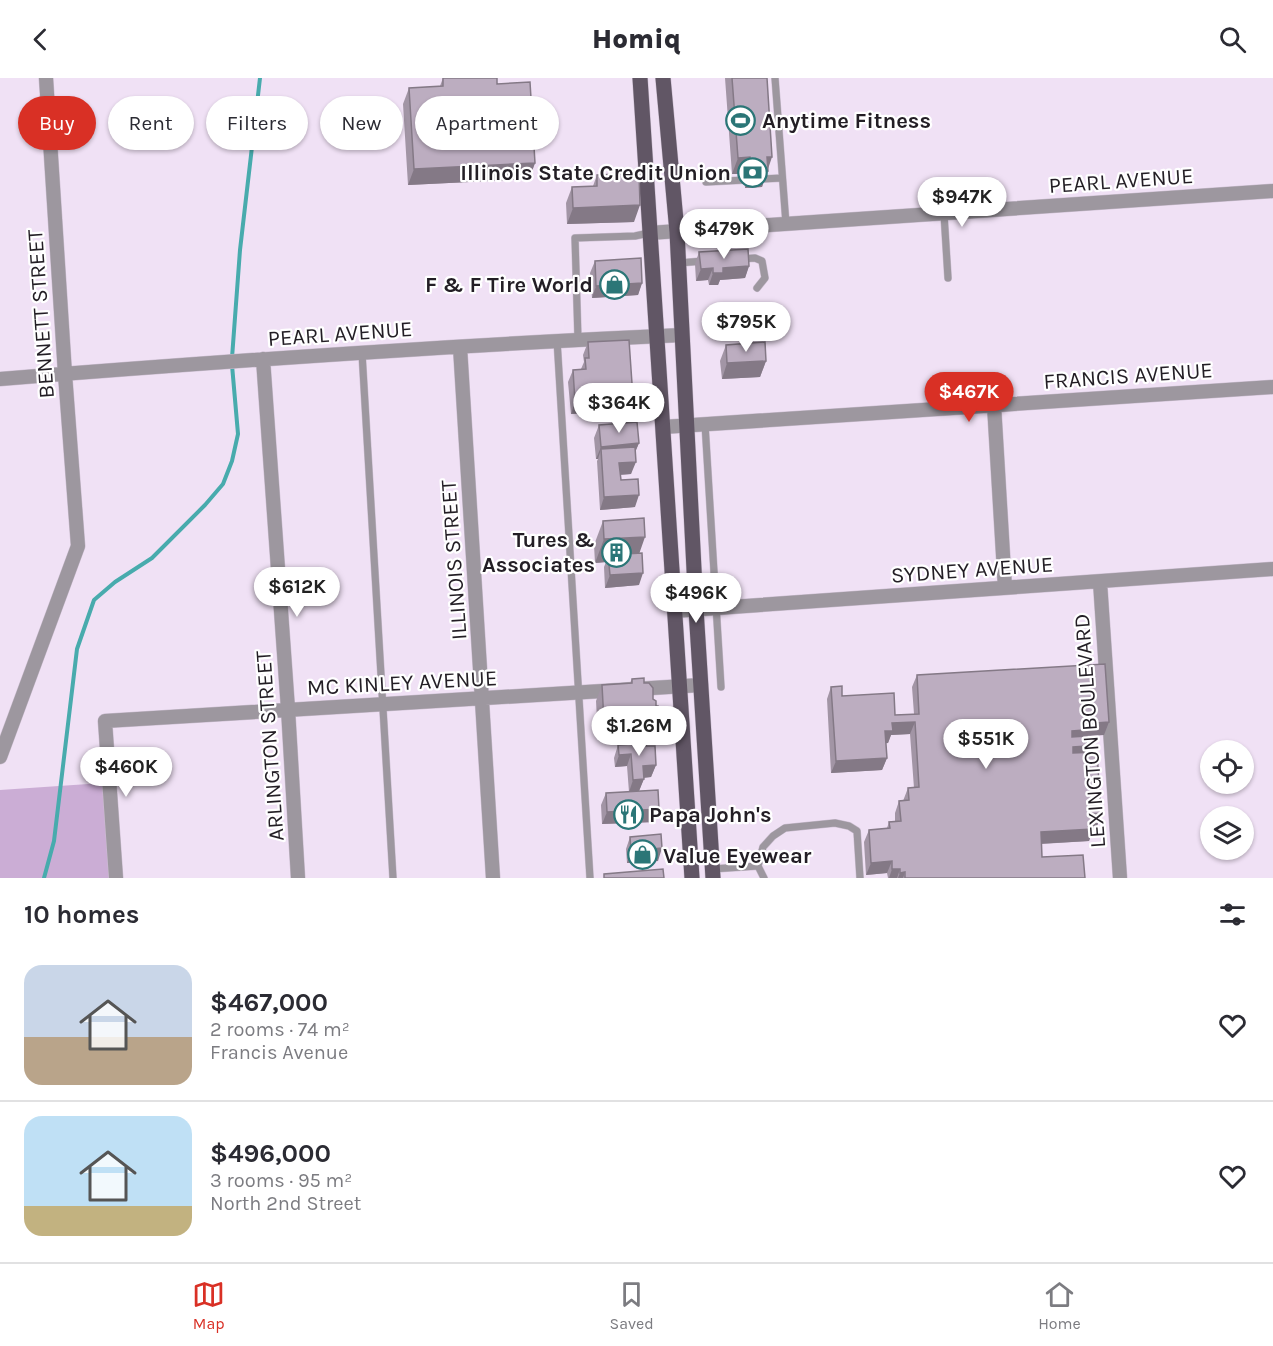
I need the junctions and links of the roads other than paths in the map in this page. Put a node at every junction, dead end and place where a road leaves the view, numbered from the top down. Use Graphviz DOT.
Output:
graph roads {
  1 [pos="46,78"];
  2 [pos="640,78"];
  3 [pos="663,78"];
  4 [pos="775,78"];
  5 [pos="782,178"];
  6 [pos="761,179"];
  7 [pos="745,180"];
  8 [pos="706,182"];
  9 [pos="1273,191"];
  10 [pos="944,214"];
  11 [pos="786,224"];
  12 [pos="677,232"];
  13 [pos="649,233"];
  14 [pos="730,260"];
  15 [pos="712,261"];
  16 [pos="679,263"];
  17 [pos="948,278"];
  18 [pos="757,288"];
  19 [pos="682,334"];
  20 [pos="656,336"];
  21 [pos="578,339"];
  22 [pos="557,340"];
  23 [pos="460,347"];
  24 [pos="362,353"];
  25 [pos="263,359"];
  26 [pos="65,374"];
  27 [pos="0,379"];
  28 [pos="1273,387"];
  29 [pos="993,405"];
  30 [pos="705,424"];
  31 [pos="687,425"];
  32 [pos="663,426"];
  33 [pos="1273,569"];
  34 [pos="1100,582"];
  35 [pos="1005,588"];
  36 [pos="715,607"];
  37 [pos="696,609"];
  38 [pos="674,611"];
  39 [pos="701,685"];
  40 [pos="680,686"];
  41 [pos="721,687"];
  42 [pos="579,692"];
  43 [pos="483,699"];
  44 [pos="382,704"];
  45 [pos="288,709"];
  46 [pos="0,757"];
  47 [pos="758,866"];
  48 [pos="712,873"];
  49 [pos="116,878"];
  50 [pos="298,878"];
  51 [pos="393,878"];
  52 [pos="493,878"];
  53 [pos="590,878"];
  54 [pos="692,878"];
  55 [pos="764,878"];
  56 [pos="860,878"];
  57 [pos="1120,878"];
  1 -- 26 [label="street, BENNETT STREET"];
  2 -- 13 [label="main road"];
  3 -- 12 [label="main road"];
  4 -- 5 [label="lane"];
  5 -- 6 [label="lane"];
  5 -- 11 [label="lane"];
  7 -- 8 [label="lane"];
  9 -- 10 [label="street, PEARL AVENUE"];
  10 -- 11 [label="street, PEARL AVENUE"];
  10 -- 17 [label="lane"];
  11 -- 12 [label="street, PEARL AVENUE"];
  12 -- 13 [label="street, PEARL AVENUE"];
  12 -- 16 [label="main road"];
  13 -- 20 [label="main road"];
  13 -- 21 [label="lane"];
  14 -- 18 [label="lane"];
  15 -- 16 [label="lane"];
  16 -- 19 [label="main road"];
  19 -- 20 [label="street, PEARL AVENUE"];
  19 -- 31 [label="main road"];
  20 -- 21 [label="street, PEARL AVENUE"];
  20 -- 32 [label="main road"];
  21 -- 22 [label="street, PEARL AVENUE"];
  22 -- 23 [label="street, PEARL AVENUE"];
  22 -- 42 [label="lane"];
  23 -- 24 [label="street, PEARL AVENUE"];
  23 -- 43 [label="street, ILLINOIS STREET"];
  24 -- 25 [label="street, PEARL AVENUE"];
  24 -- 44 [label="lane"];
  25 -- 26 [label="street, PEARL AVENUE"];
  25 -- 45 [label="street, ARLINGTON STREET"];
  26 -- 27 [label="street, PEARL AVENUE"];
  26 -- 46 [label="street, BENNETT STREET"];
  28 -- 29 [label="street, FRANCIS AVENUE"];
  29 -- 30 [label="street, FRANCIS AVENUE"];
  29 -- 35 [label="street"];
  30 -- 31 [label="street, FRANCIS AVENUE"];
  30 -- 36 [label="lane"];
  31 -- 32 [label="street, FRANCIS AVENUE"];
  31 -- 37 [label="main road"];
  32 -- 38 [label="main road"];
  33 -- 34 [label="street, SYDNEY AVENUE"];
  34 -- 35 [label="street, SYDNEY AVENUE"];
  34 -- 57 [label="street, LEXINGTON BOULEVARD"];
  35 -- 36 [label="street, SYDNEY AVENUE"];
  36 -- 37 [label="street, SYDNEY AVENUE"];
  36 -- 41 [label="lane"];
  37 -- 38 [label="street, SYDNEY AVENUE"];
  37 -- 39 [label="main road"];
  38 -- 40 [label="main road"];
  39 -- 40 [label="street, MC KINLEY AVENUE"];
  39 -- 48 [label="main road"];
  40 -- 42 [label="street, MC KINLEY AVENUE"];
  40 -- 54 [label="main road"];
  42 -- 43 [label="street, MC KINLEY AVENUE"];
  42 -- 53 [label="lane"];
  43 -- 44 [label="street, MC KINLEY AVENUE"];
  43 -- 52 [label="street, ILLINOIS STREET"];
  44 -- 45 [label="street, MC KINLEY AVENUE"];
  44 -- 51 [label="lane"];
  45 -- 49 [label="street, MC KINLEY AVENUE"];
  45 -- 50 [label="street, ARLINGTON STREET"];
  47 -- 48 [label="lane"];
  47 -- 55 [label="lane"];
  47 -- 56 [label="lane"];
}
